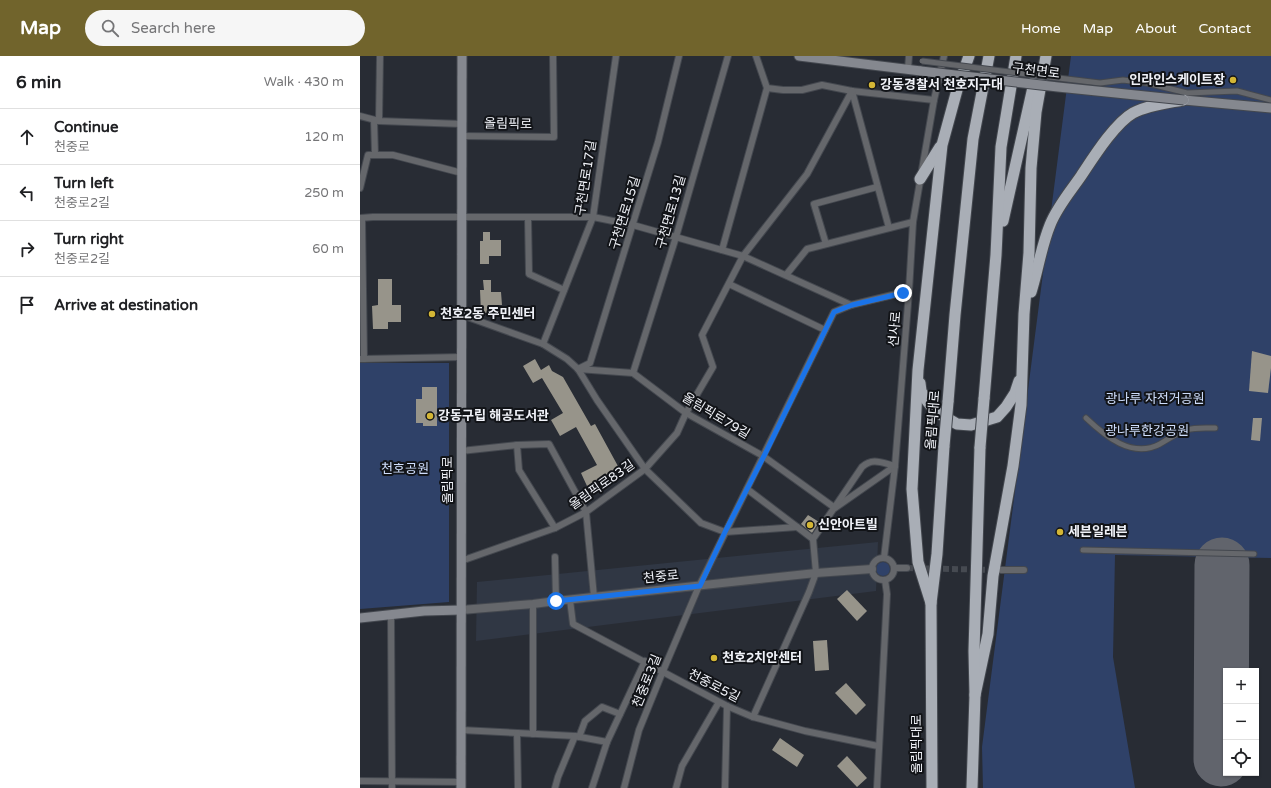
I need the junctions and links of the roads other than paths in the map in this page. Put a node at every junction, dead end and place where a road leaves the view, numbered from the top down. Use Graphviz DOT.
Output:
graph roads {
  1 [pos="380,56"];
  2 [pos="462,56"];
  3 [pos="553,56"];
  4 [pos="616,56"];
  5 [pos="679,56"];
  6 [pos="728,56"];
  7 [pos="756,56"];
  8 [pos="799,56"];
  9 [pos="909,56"];
  10 [pos="944,56"];
  11 [pos="961,56"];
  12 [pos="969,56"];
  13 [pos="989,56"];
  14 [pos="1016,56"];
  15 [pos="1040,56"];
  16 [pos="1046,56"];
  17 [pos="922,61"];
  18 [pos="908,69"];
  19 [pos="767,88"];
  20 [pos="957,90"];
  21 [pos="852,91"];
  22 [pos="934,100"];
  23 [pos="1184,100"];
  24 [pos="1271,100"];
  25 [pos="1271,108"];
  26 [pos="360,116"];
  27 [pos="377,121"];
  28 [pos="462,124"];
  29 [pos="462,136"];
  30 [pos="942,145"];
  31 [pos="375,155"];
  32 [pos="462,173"];
  33 [pos="920,179"];
  34 [pos="877,187"];
  35 [pos="360,188"];
  36 [pos="462,217"];
  37 [pos="528,217"];
  38 [pos="593,217"];
  39 [pos="361,218"];
  40 [pos="913,222"];
  41 [pos="632,225"];
  42 [pos="889,228"];
  43 [pos="676,237"];
  44 [pos="826,244"];
  45 [pos="722,250"];
  46 [pos="996,255"];
  47 [pos="743,256"];
  48 [pos="786,275"];
  49 [pos="729,284"];
  50 [pos="564,290"];
  51 [pos="909,291"];
  52 [pos="361,303"];
  53 [pos="852,305"];
  54 [pos="1024,314"];
  55 [pos="462,315"];
  56 [pos="825,330"];
  57 [pos="543,344"];
  58 [pos="462,358"];
  59 [pos="362,359"];
  60 [pos="578,369"];
  61 [pos="918,370"];
  62 [pos="634,373"];
  63 [pos="1022,374"];
  64 [pos="686,413"];
  65 [pos="1086,418"];
  66 [pos="1215,428"];
  67 [pos="517,445"];
  68 [pos="461,451"];
  69 [pos="763,456"];
  70 [pos="895,466"];
  71 [pos="645,469"];
  72 [pos="747,489"];
  73 [pos="835,508"];
  74 [pos="586,512"];
  75 [pos="797,527"];
  76 [pos="555,528"];
  77 [pos="725,532"];
  78 [pos="813,539"];
  79 [pos="1082,550"];
  80 [pos="1254,554"];
  81 [pos="555,557"];
  82 [pos="884,558"];
  83 [pos="461,561"];
  84 [pos="894,568"];
  85 [pos="907,568"];
  86 [pos="872,569"];
  87 [pos="1001,570"];
  88 [pos="1024,570"];
  89 [pos="816,573"];
  90 [pos="885,580"];
  91 [pos="700,586"];
  92 [pos="594,597"];
  93 [pos="570,600"];
  94 [pos="556,601"];
  95 [pos="931,603"];
  96 [pos="533,604"];
  97 [pos="461,610"];
  98 [pos="391,615"];
  99 [pos="360,618"];
  100 [pos="645,661"];
  101 [pos="663,671"];
  102 [pos="975,695"];
  103 [pos="719,702"];
  104 [pos="727,706"];
  105 [pos="620,714"];
  106 [pos="753,717"];
  107 [pos="461,730"];
  108 [pos="517,733"];
  109 [pos="533,734"];
  110 [pos="577,737"];
  111 [pos="607,742"];
  112 [pos="878,746"];
  113 [pos="360,781"];
  114 [pos="392,785"];
  115 [pos="461,785"];
  116 [pos="518,788"];
  117 [pos="555,788"];
  118 [pos="592,788"];
  119 [pos="624,788"];
  120 [pos="676,788"];
  121 [pos="725,788"];
  122 [pos="877,788"];
  123 [pos="932,788"];
  124 [pos="972,788"];
  1 -- 27 [label="street"];
  2 -- 28 [label="main road, 올림픽로"];
  3 -- 29 [label="street, 올림픽로"];
  4 -- 38 [label="street, 구천면로17길"];
  5 -- 41 [label="street, 구천면로15길"];
  6 -- 43 [label="street, 구천면로13길"];
  7 -- 19 [label="street"];
  8 -- 18 [label="main road, 구천면로"];
  9 -- 18 [label="street"];
  10 -- 22 [label="street, 선사로"];
  11 -- 20 [label="highway"];
  12 -- 20 [label="highway"];
  13 -- 95 [label="highway, 올림픽대로, bridge"];
  14 -- 46 [label="highway"];
  15 -- 46 [label="highway"];
  16 -- 54 [label="highway"];
  17 -- 24 [label="street, bridge"];
  18 -- 23 [label="main road, 구천면로, bridge"];
  19 -- 21 [label="street"];
  19 -- 45 [label="street"];
  20 -- 30 [label="highway"];
  21 -- 22 [label="street"];
  21 -- 34 [label="street"];
  21 -- 47 [label="street, 올림픽로83길"];
  22 -- 33 [label="street, 선사로"];
  23 -- 25 [label="main road, 구천면로"];
  23 -- 54 [label="highway, bridge"];
  26 -- 27 [label="street"];
  27 -- 28 [label="street"];
  27 -- 31 [label="street"];
  28 -- 29 [label="main road, 올림픽로"];
  29 -- 32 [label="main road, 올림픽로"];
  30 -- 33 [label="highway"];
  30 -- 61 [label="highway"];
  31 -- 32 [label="street"];
  31 -- 35 [label="street"];
  32 -- 36 [label="main road, 올림픽로"];
  33 -- 40 [label="street, 선사로"];
  34 -- 42 [label="street"];
  34 -- 44 [label="street"];
  36 -- 37 [label="street"];
  36 -- 39 [label="street"];
  36 -- 55 [label="main road, 올림픽로"];
  37 -- 38 [label="street"];
  37 -- 50 [label="street"];
  38 -- 41 [label="street"];
  38 -- 50 [label="street, 구천면로17길"];
  39 -- 52 [label="street"];
  40 -- 42 [label="street"];
  40 -- 51 [label="street, 선사로"];
  41 -- 43 [label="street"];
  41 -- 60 [label="street, 구천면로15길"];
  42 -- 44 [label="street"];
  43 -- 45 [label="street"];
  43 -- 62 [label="street, 구천면로13길"];
  44 -- 48 [label="street"];
  45 -- 47 [label="street"];
  46 -- 102 [label="highway, bridge"];
  47 -- 48 [label="street"];
  47 -- 49 [label="street, 올림픽로83길"];
  48 -- 53 [label="street"];
  49 -- 56 [label="street"];
  49 -- 64 [label="street, 올림픽로83길"];
  50 -- 57 [label="street, 구천면로17길"];
  51 -- 53 [label="street, 천중로3길"];
  51 -- 70 [label="street, 선사로"];
  52 -- 59 [label="street"];
  53 -- 56 [label="street, 천중로3길"];
  54 -- 63 [label="highway"];
  55 -- 57 [label="street"];
  55 -- 58 [label="main road, 올림픽로"];
  56 -- 69 [label="street, 천중로3길"];
  57 -- 60 [label="street"];
  58 -- 59 [label="street"];
  58 -- 68 [label="main road, 올림픽로"];
  60 -- 62 [label="street"];
  60 -- 71 [label="street"];
  61 -- 63 [label="highway"];
  61 -- 95 [label="highway"];
  62 -- 64 [label="street, 올림픽로79길"];
  63 -- 102 [label="highway"];
  64 -- 69 [label="street, 올림픽로79길"];
  64 -- 71 [label="street, 올림픽로83길"];
  65 -- 66 [label="street"];
  67 -- 68 [label="street"];
  67 -- 74 [label="street"];
  67 -- 76 [label="street"];
  68 -- 83 [label="main road, 올림픽로"];
  69 -- 72 [label="street, 천중로3길"];
  69 -- 73 [label="street, 올림픽로79길"];
  70 -- 73 [label="street"];
  70 -- 73 [label="street"];
  70 -- 82 [label="street, 선사로"];
  71 -- 74 [label="street, 올림픽로83길"];
  71 -- 77 [label="street"];
  72 -- 75 [label="street"];
  72 -- 77 [label="street, 천중로3길"];
  73 -- 78 [label="street"];
  74 -- 76 [label="street, 올림픽로83길"];
  74 -- 92 [label="street"];
  75 -- 77 [label="street"];
  75 -- 78 [label="street"];
  76 -- 83 [label="street, 올림픽로83길"];
  77 -- 91 [label="street, 천중로3길"];
  78 -- 89 [label="street"];
  79 -- 80 [label="street"];
  81 -- 94 [label="street"];
  82 -- 84 [label="street"];
  82 -- 86 [label="street"];
  83 -- 97 [label="main road, 올림픽로"];
  84 -- 85 [label="street"];
  84 -- 90 [label="street"];
  86 -- 89 [label="street, 천중로"];
  86 -- 90 [label="street"];
  87 -- 88 [label="street"];
  89 -- 91 [label="street, 천중로"];
  89 -- 106 [label="street"];
  90 -- 112 [label="street"];
  91 -- 92 [label="street, 천중로"];
  91 -- 101 [label="street, 천중로3길"];
  92 -- 93 [label="street, 천중로"];
  93 -- 94 [label="street, 천중로"];
  93 -- 100 [label="street, 천중로5길"];
  94 -- 96 [label="street, 천중로"];
  95 -- 123 [label="highway, 올림픽대로"];
  96 -- 97 [label="street, 천중로"];
  96 -- 109 [label="street"];
  97 -- 98 [label="main road, 천중로"];
  97 -- 107 [label="main road, 올림픽로"];
  98 -- 99 [label="main road, 천중로"];
  98 -- 114 [label="street"];
  100 -- 101 [label="street, 천중로5길"];
  100 -- 105 [label="street"];
  101 -- 103 [label="street, 천중로5길"];
  101 -- 119 [label="street, 천중로3길"];
  102 -- 124 [label="highway"];
  103 -- 104 [label="street, 천중로5길"];
  103 -- 120 [label="street"];
  104 -- 106 [label="street, 천중로5길"];
  104 -- 121 [label="street"];
  105 -- 110 [label="street"];
  105 -- 111 [label="street"];
  106 -- 112 [label="street, 천중로5길"];
  107 -- 108 [label="street"];
  107 -- 115 [label="main road, 올림픽로"];
  108 -- 109 [label="street"];
  108 -- 116 [label="street"];
  109 -- 110 [label="street"];
  110 -- 111 [label="street"];
  110 -- 117 [label="street"];
  111 -- 118 [label="street"];
  112 -- 122 [label="street"];
  113 -- 114 [label="street"];
  114 -- 115 [label="street"];
}
